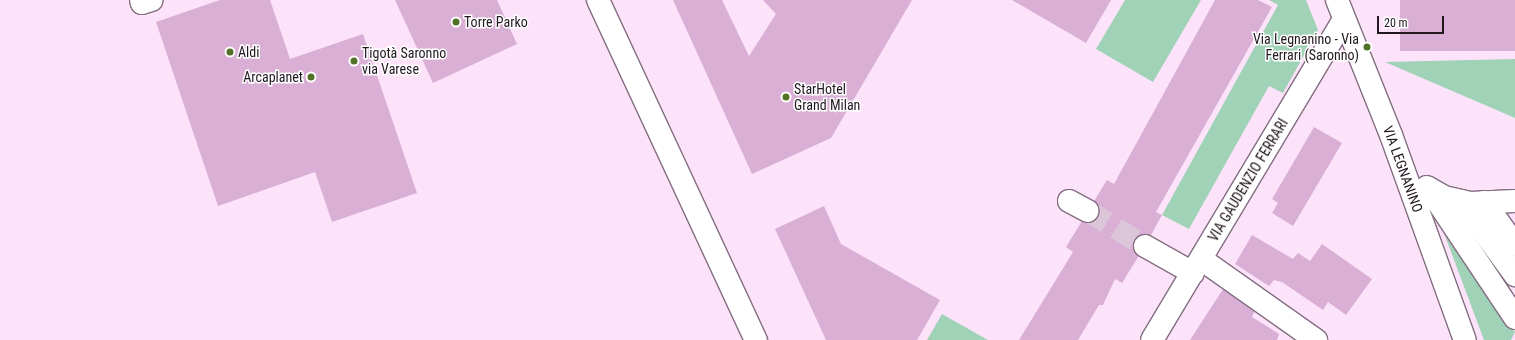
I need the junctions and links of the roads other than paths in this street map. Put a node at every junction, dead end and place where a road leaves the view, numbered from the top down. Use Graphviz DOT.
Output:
graph roads {
  1 [pos="141,0"];
  2 [pos="152,0"];
  3 [pos="598,0"];
  4 [pos="1340,9"];
  5 [pos="1391,135"];
  6 [pos="1429,189"];
  7 [pos="1461,201"];
  8 [pos="1504,205"];
  9 [pos="1515,245"];
  10 [pos="1145,246"];
  11 [pos="1197,266"];
  12 [pos="1515,275"];
  13 [pos="1515,318"];
  14 [pos="756,340"];
  15 [pos="1152,340"];
  16 [pos="1316,340"];
  17 [pos="1465,340"];
  1 -- 2 [label="street"];
  3 -- 14 [label="street"];
  4 -- 5 [label="street, VIA LEGNANINO"];
  4 -- 11 [label="street, VIA GAUDENZIO FERRARI"];
  5 -- 6 [label="street"];
  5 -- 17 [label="street, VIA LEGNANINO"];
  6 -- 7 [label="street"];
  6 -- 13 [label="street"];
  7 -- 8 [label="street"];
  7 -- 12 [label="street"];
  8 -- 9 [label="street"];
  10 -- 11 [label="street"];
  11 -- 15 [label="street, VIA GAUDENZIO FERRARI"];
  11 -- 16 [label="street"];
}
